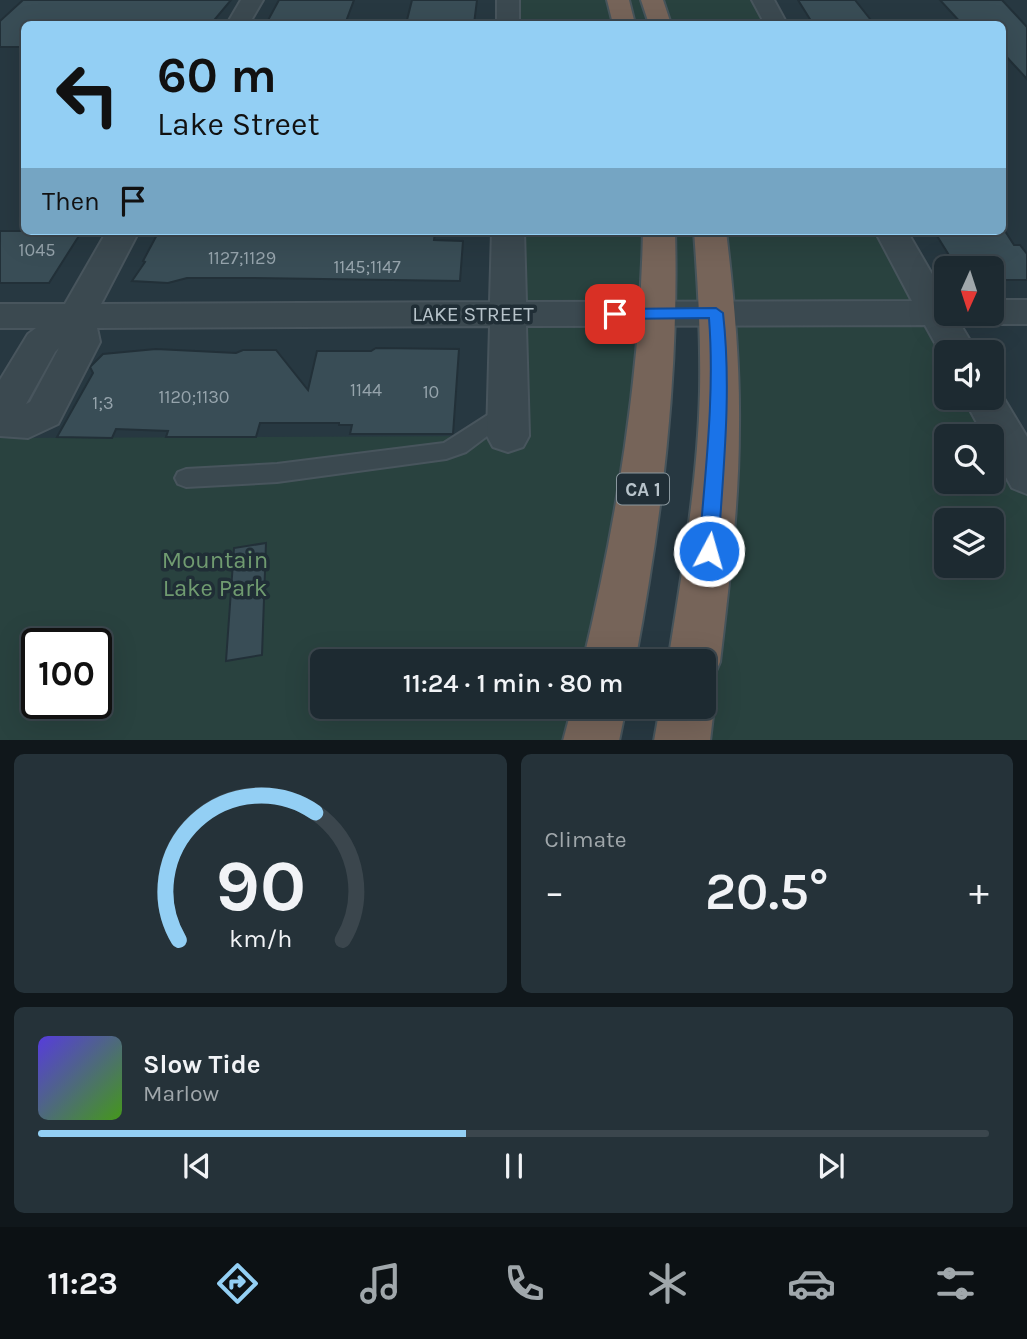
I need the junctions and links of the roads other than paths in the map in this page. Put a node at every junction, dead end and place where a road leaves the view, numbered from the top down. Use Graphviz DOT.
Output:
graph roads {
  1 [pos="252,0"];
  2 [pos="508,0"];
  3 [pos="618,0"];
  4 [pos="652,0"];
  5 [pos="762,0"];
  6 [pos="240,21"];
  7 [pos="508,21"];
  8 [pos="623,21"];
  9 [pos="659,21"];
  10 [pos="774,21"];
  11 [pos="121,235"];
  12 [pos="508,235"];
  13 [pos="659,235"];
  14 [pos="710,235"];
  15 [pos="893,235"];
  16 [pos="934,300"];
  17 [pos="1004,312"];
  18 [pos="1027,312"];
  19 [pos="658,313"];
  20 [pos="716,313"];
  21 [pos="934,313"];
  22 [pos="508,314"];
  23 [pos="0,316"];
  24 [pos="77,316"];
  25 [pos="990,410"];
  26 [pos="508,423"];
  27 [pos="1027,476"];
  28 [pos="186,478"];
  29 [pos="612,649"];
  30 [pos="695,649"];
  31 [pos="596,719"];
  32 [pos="685,719"];
  33 [pos="591,740"];
  34 [pos="682,740"];
  1 -- 6 [label="street"];
  2 -- 7 [label="street"];
  3 -- 8 [label="highway"];
  4 -- 9 [label="highway"];
  5 -- 10 [label="street"];
  11 -- 24 [label="street"];
  12 -- 22 [label="street"];
  13 -- 19 [label="highway, CA 1"];
  14 -- 20 [label="highway"];
  15 -- 16 [label="street"];
  17 -- 18 [label="street"];
  19 -- 20 [label="street, LAKE STREET"];
  19 -- 22 [label="street, LAKE STREET"];
  19 -- 29 [label="highway, CA 1"];
  20 -- 21 [label="street, LAKE STREET"];
  20 -- 30 [label="highway"];
  22 -- 24 [label="street, LAKE STREET"];
  22 -- 26 [label="street"];
  23 -- 24 [label="street, LAKE STREET"];
  25 -- 27 [label="street"];
  26 -- 28 [label="lane"];
  31 -- 33 [label="highway"];
  32 -- 34 [label="highway"];
}
